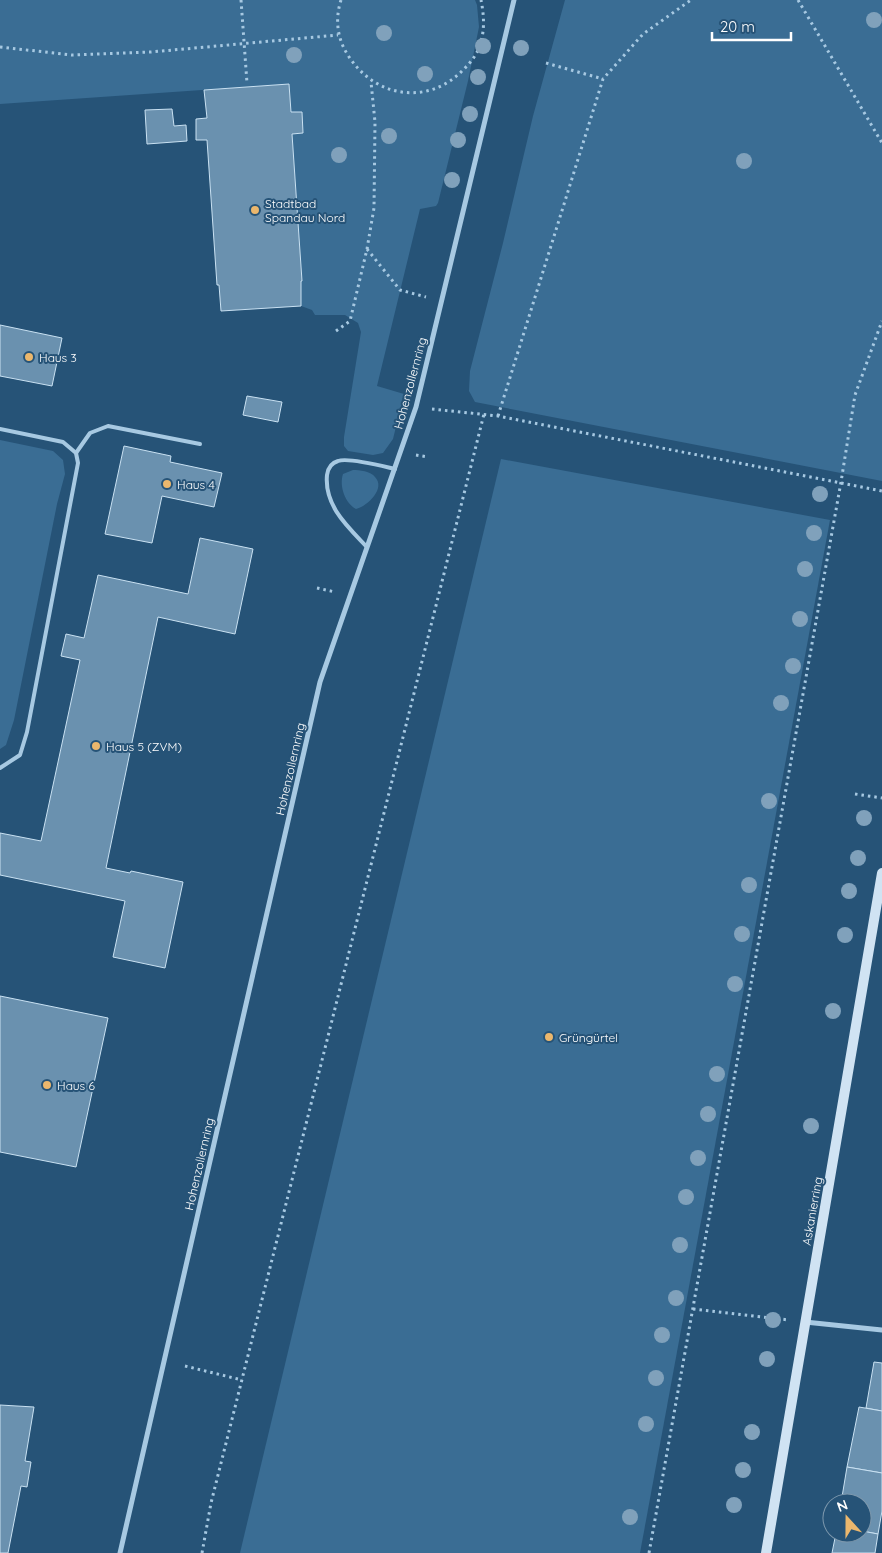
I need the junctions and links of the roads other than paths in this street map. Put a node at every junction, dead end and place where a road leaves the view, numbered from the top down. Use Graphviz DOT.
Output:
graph roads {
  1 [pos="514,0"];
  2 [pos="0,429"];
  3 [pos="200,444"];
  4 [pos="76,453"];
  5 [pos="395,469"];
  6 [pos="367,547"];
  7 [pos="0,768"];
  8 [pos="882,873"];
  9 [pos="806,1322"];
  10 [pos="882,1330"];
  11 [pos="120,1553"];
  12 [pos="766,1553"];
  1 -- 5 [label="street, Hohenzollernring"];
  2 -- 4 [label="lane"];
  3 -- 4 [label="lane"];
  4 -- 7 [label="lane"];
  5 -- 6 [label="street, Hohenzollernring"];
  5 -- 6 [label="lane"];
  6 -- 11 [label="street, Hohenzollernring"];
  8 -- 9 [label="main road, Askanierring"];
  9 -- 10 [label="street"];
  9 -- 12 [label="main road, Askanierring"];
}
